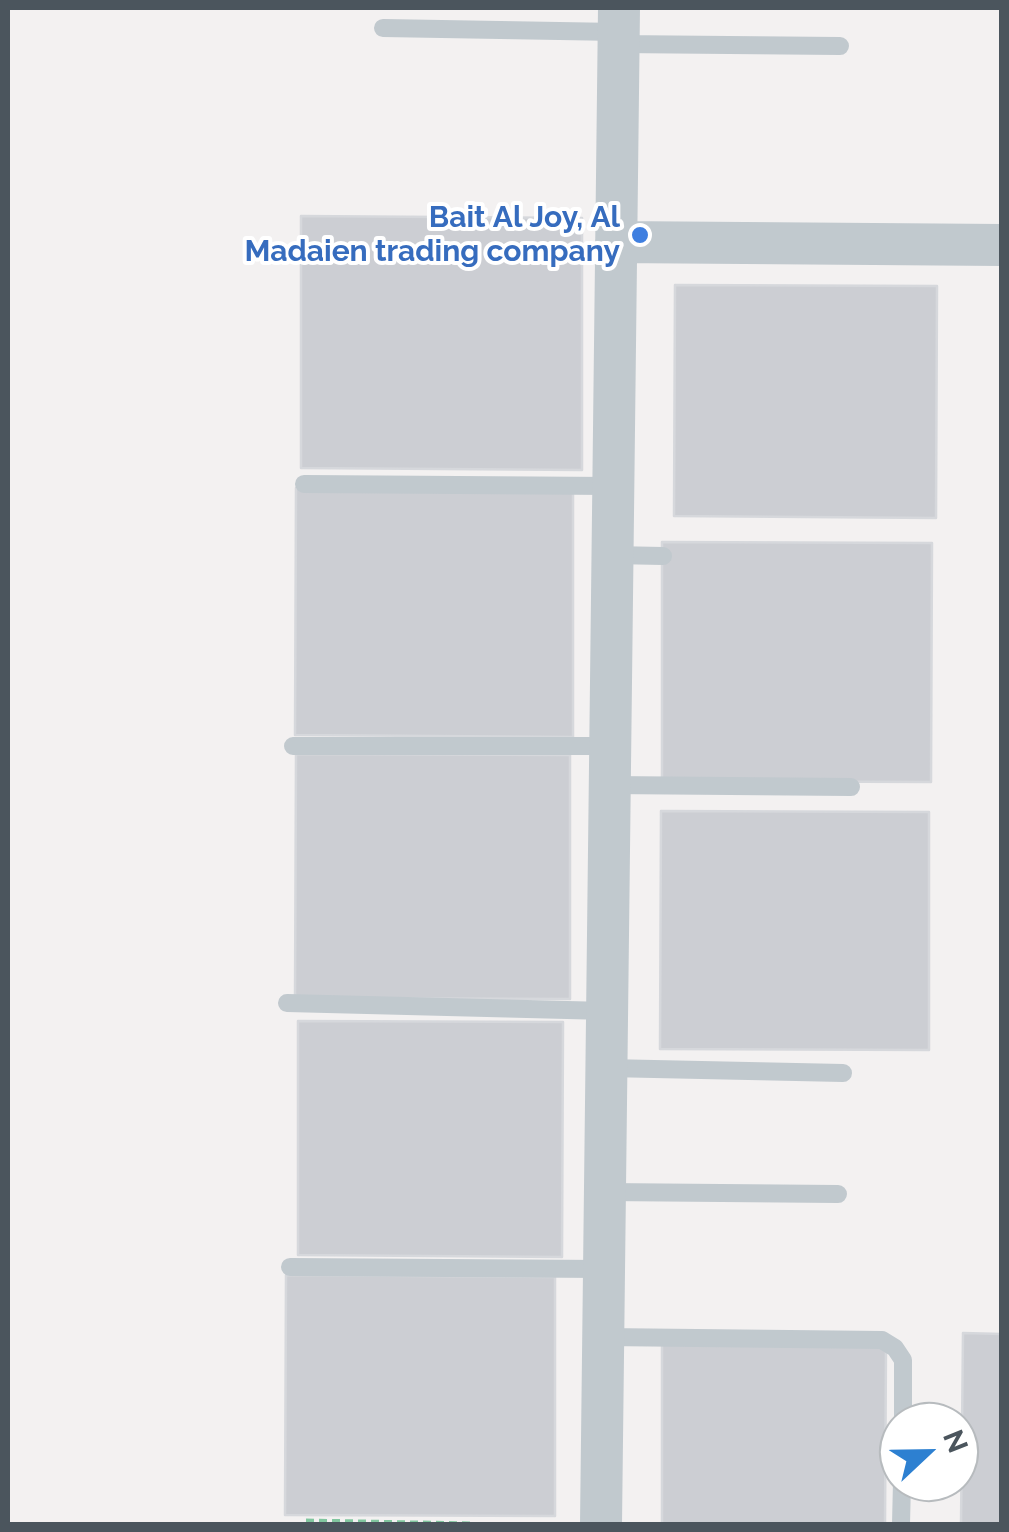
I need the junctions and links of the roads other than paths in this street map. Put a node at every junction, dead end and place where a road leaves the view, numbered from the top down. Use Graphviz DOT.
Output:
graph roads {
  1 [pos="382,28"];
  2 [pos="618,28"];
  3 [pos="840,46"];
  4 [pos="616,242"];
  5 [pos="1002,245"];
  6 [pos="304,484"];
  7 [pos="612,486"];
  8 [pos="611,555"];
  9 [pos="663,556"];
  10 [pos="292,746"];
  11 [pos="609,766"];
  12 [pos="851,788"];
  13 [pos="287,1003"];
  14 [pos="607,1011"];
  15 [pos="606,1068"];
  16 [pos="844,1072"];
  17 [pos="605,1192"];
  18 [pos="838,1194"];
  19 [pos="290,1266"];
  20 [pos="604,1269"];
  21 [pos="603,1337"];
  22 [pos="903,1402"];
  23 [pos="601,1524"];
  1 -- 2 [label="lane"];
  2 -- 3 [label="lane"];
  2 -- 4 [label="street"];
  4 -- 5 [label="street"];
  4 -- 7 [label="street"];
  6 -- 7 [label="lane"];
  7 -- 8 [label="street"];
  8 -- 9 [label="lane"];
  8 -- 11 [label="street"];
  10 -- 11 [label="lane"];
  11 -- 12 [label="lane"];
  11 -- 14 [label="street"];
  13 -- 14 [label="lane"];
  14 -- 15 [label="street"];
  15 -- 16 [label="lane"];
  15 -- 17 [label="street"];
  17 -- 18 [label="lane"];
  17 -- 20 [label="street"];
  19 -- 20 [label="lane"];
  20 -- 21 [label="street"];
  21 -- 22 [label="lane"];
  21 -- 23 [label="street"];
}
